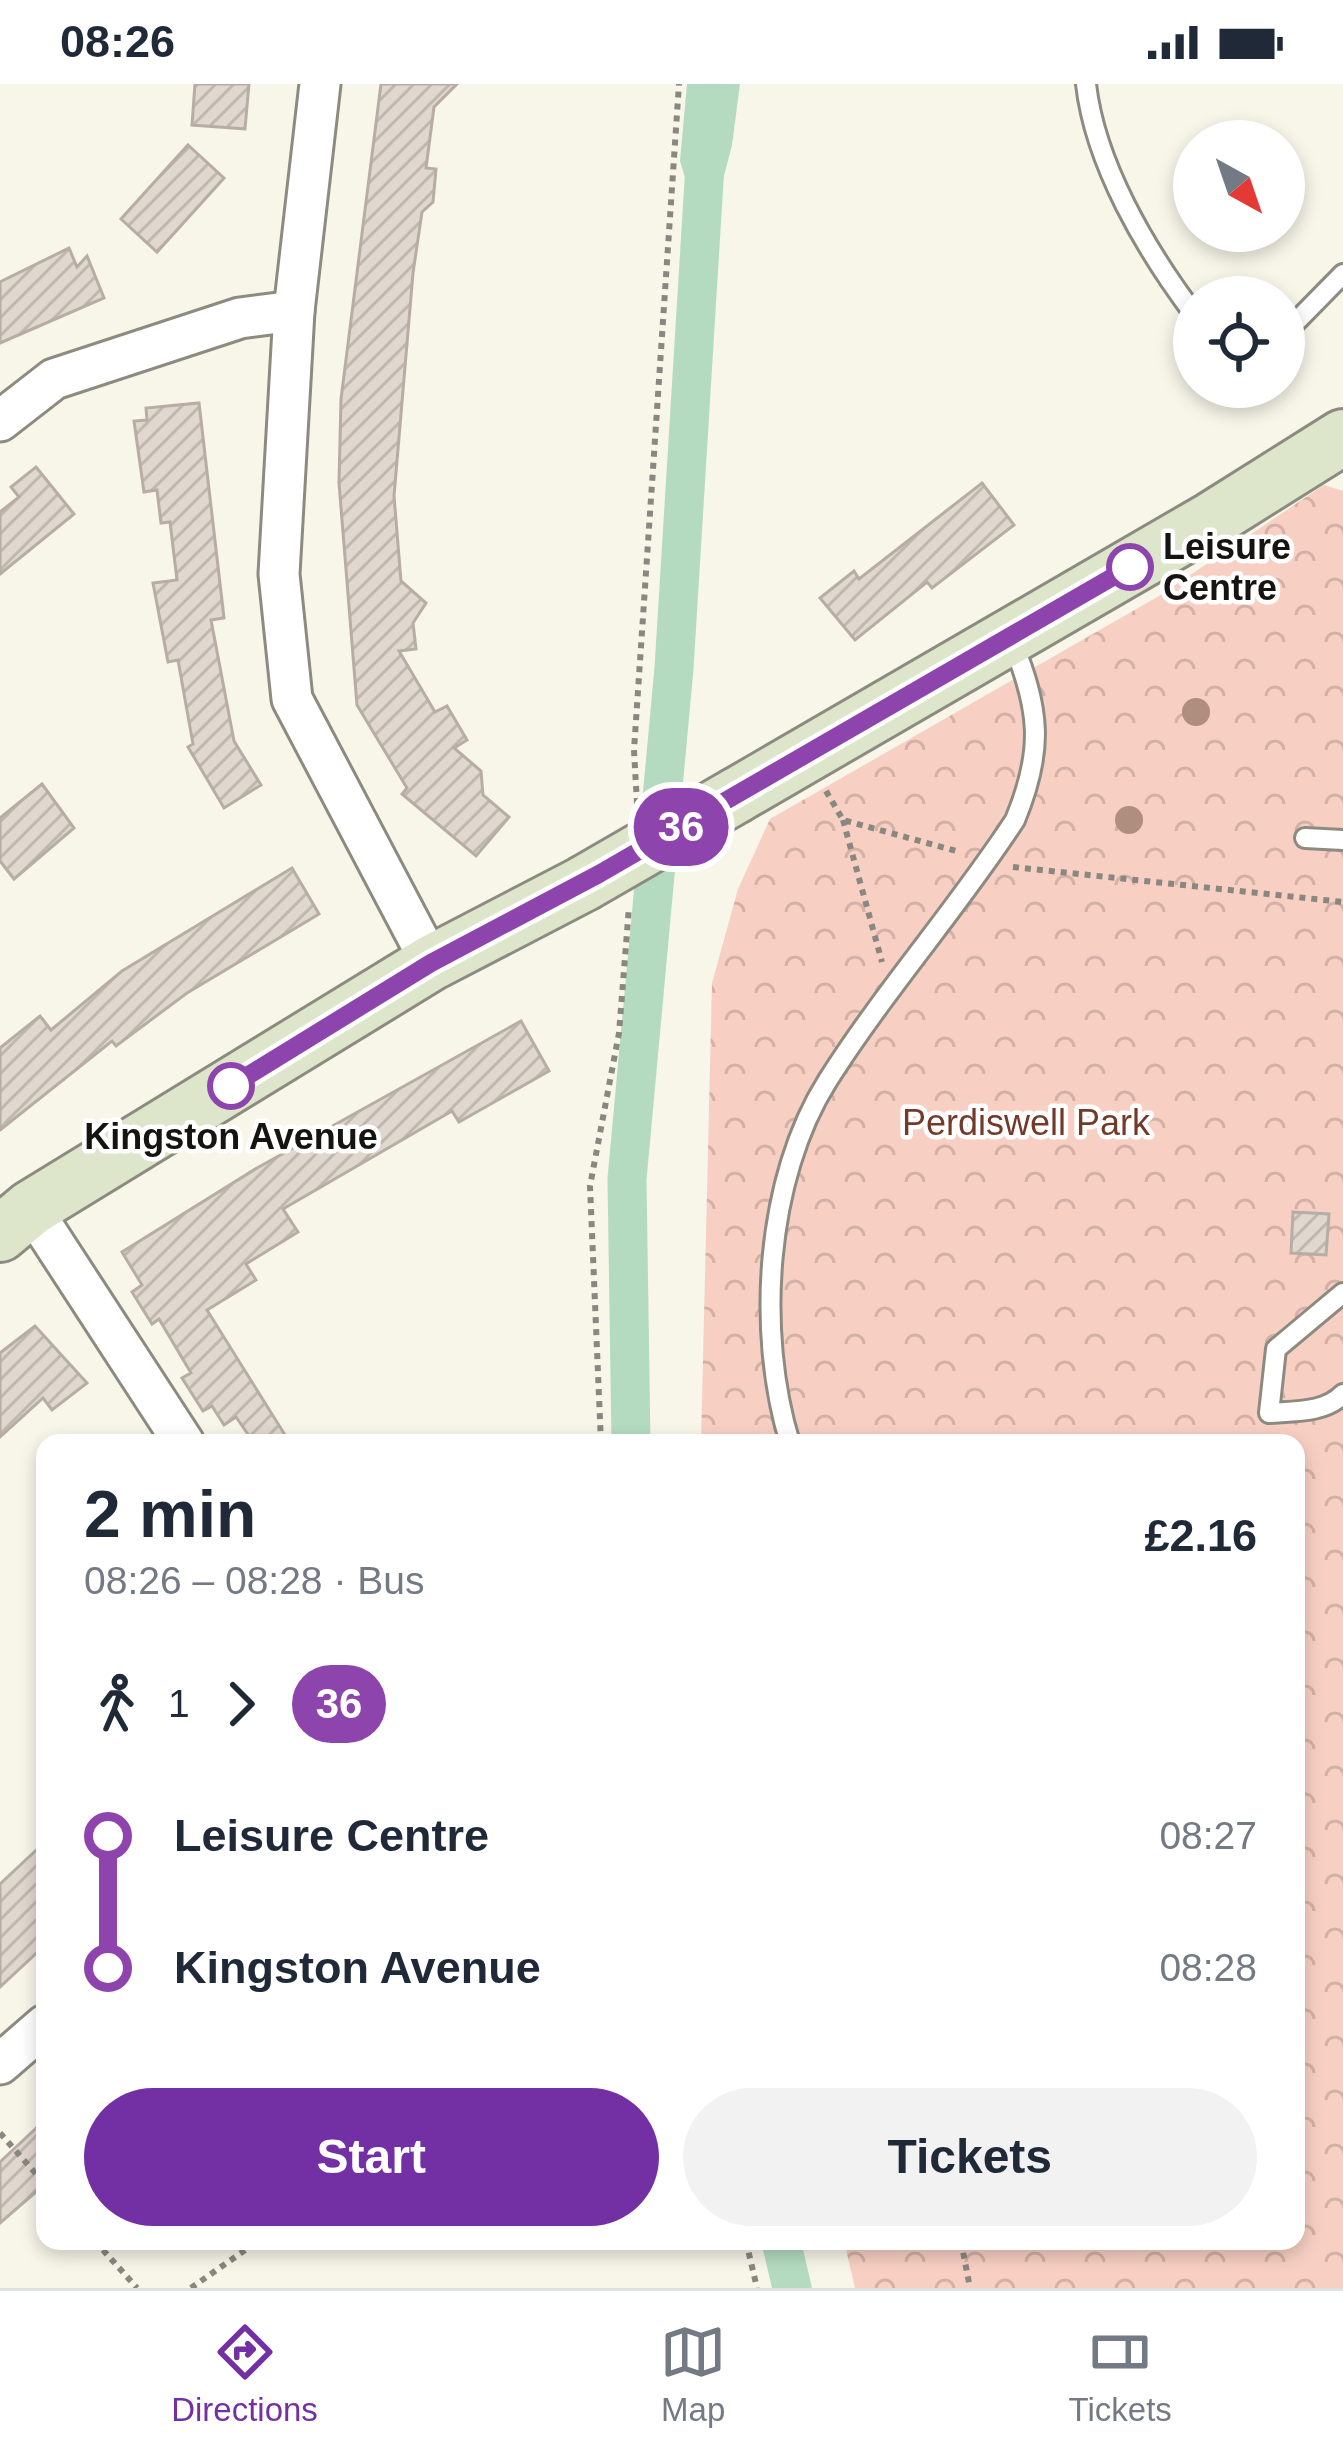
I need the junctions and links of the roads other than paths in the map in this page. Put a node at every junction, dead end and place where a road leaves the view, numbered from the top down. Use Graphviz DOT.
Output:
graph roads {
  1 [pos="320,84"];
  2 [pos="1086,84"];
  3 [pos="1343,274"];
  4 [pos="1173,278"];
  5 [pos="294,311"];
  6 [pos="1305,313"];
  7 [pos="0,422"];
  8 [pos="1343,437"];
  9 [pos="1010,637"];
  10 [pos="1305,838"];
  11 [pos="1343,840"];
  12 [pos="431,963"];
  13 [pos="16,1221"];
  14 [pos="1343,1293"];
  15 [pos="1343,1394"];
  16 [pos="177,1434"];
  17 [pos="787,1434"];
  18 [pos="36,2033"];
  19 [pos="0,2064"];
  1 -- 5 [label="street"];
  2 -- 4 [label="lane"];
  3 -- 6 [label="lane"];
  5 -- 7 [label="street"];
  5 -- 12 [label="street"];
  8 -- 9 [label="main road"];
  9 -- 12 [label="main road, bridge"];
  9 -- 17 [label="lane"];
  10 -- 11 [label="lane"];
  12 -- 13 [label="main road"];
  13 -- 16 [label="street"];
  14 -- 15 [label="lane"];
  18 -- 19 [label="street"];
}
